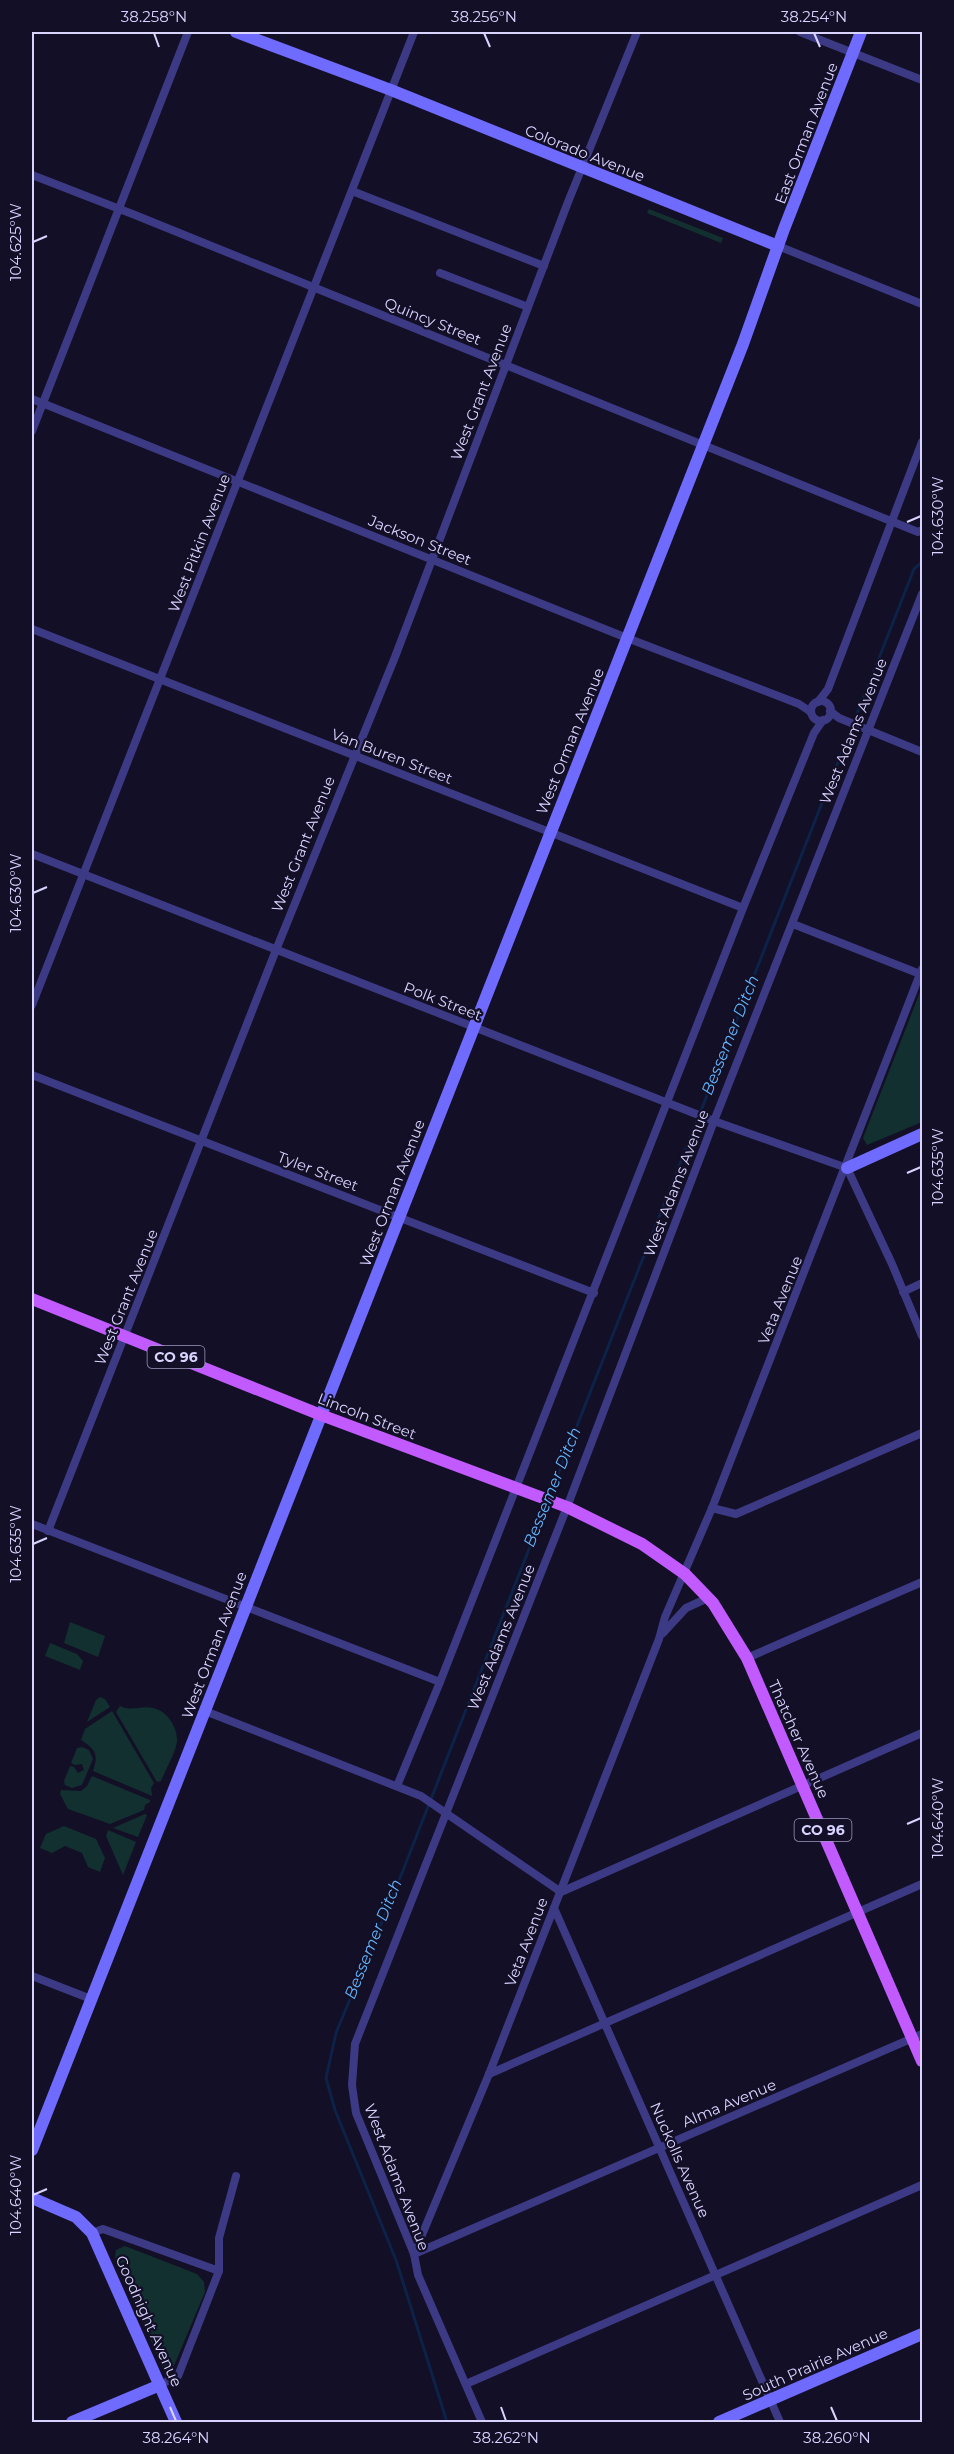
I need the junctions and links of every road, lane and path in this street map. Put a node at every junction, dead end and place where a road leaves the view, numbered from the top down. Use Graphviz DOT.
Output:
graph roads {
  1 [pos="188,32"];
  2 [pos="236,32"];
  3 [pos="414,32"];
  4 [pos="637,32"];
  5 [pos="800,32"];
  6 [pos="861,32"];
  7 [pos="853,53"];
  8 [pos="922,80"];
  9 [pos="391,90"];
  10 [pos="582,168"];
  11 [pos="32,175"];
  12 [pos="352,191"];
  13 [pos="119,208"];
  14 [pos="778,246"];
  15 [pos="544,266"];
  16 [pos="440,273"];
  17 [pos="314,287"];
  18 [pos="922,304"];
  19 [pos="528,308"];
  20 [pos="507,365"];
  21 [pos="32,399"];
  22 [pos="42,404"];
  23 [pos="32,431"];
  24 [pos="922,442"];
  25 [pos="703,445"];
  26 [pos="237,481"];
  27 [pos="891,521"];
  28 [pos="922,530"];
  29 [pos="432,560"];
  30 [pos="922,594"];
  31 [pos="32,629"];
  32 [pos="627,638"];
  33 [pos="160,679"];
  34 [pos="821,711"];
  35 [pos="863,728"];
  36 [pos="922,752"];
  37 [pos="353,755"];
  38 [pos="550,832"];
  39 [pos="32,854"];
  40 [pos="83,874"];
  41 [pos="743,908"];
  42 [pos="793,924"];
  43 [pos="276,950"];
  44 [pos="921,972"];
  45 [pos="32,1005"];
  46 [pos="474,1027"];
  47 [pos="32,1075"];
  48 [pos="667,1103"];
  49 [pos="714,1121"];
  50 [pos="922,1134"];
  51 [pos="202,1141"];
  52 [pos="847,1168"];
  53 [pos="400,1218"];
  54 [pos="922,1283"];
  55 [pos="903,1292"];
  56 [pos="594,1293"];
  57 [pos="32,1299"];
  58 [pos="124,1336"];
  59 [pos="922,1336"];
  60 [pos="321,1415"];
  61 [pos="922,1433"];
  62 [pos="521,1491"];
  63 [pos="561,1505"];
  64 [pos="712,1508"];
  65 [pos="32,1524"];
  66 [pos="48,1531"];
  67 [pos="685,1574"];
  68 [pos="922,1582"];
  69 [pos="708,1598"];
  70 [pos="245,1608"];
  71 [pos="659,1639"];
  72 [pos="747,1658"];
  73 [pos="440,1682"];
  74 [pos="204,1711"];
  75 [pos="922,1733"];
  76 [pos="397,1786"];
  77 [pos="803,1786"];
  78 [pos="446,1814"];
  79 [pos="922,1884"];
  80 [pos="561,1892"];
  81 [pos="554,1908"];
  82 [pos="859,1912"];
  83 [pos="32,1976"];
  84 [pos="91,1999"];
  85 [pos="605,2023"];
  86 [pos="917,2036"];
  87 [pos="922,2061"];
  88 [pos="489,2074"];
  89 [pos="660,2148"];
  90 [pos="32,2150"];
  91 [pos="236,2176"];
  92 [pos="922,2186"];
  93 [pos="32,2198"];
  94 [pos="92,2233"];
  95 [pos="414,2254"];
  96 [pos="219,2271"];
  97 [pos="716,2274"];
  98 [pos="922,2334"];
  99 [pos="466,2384"];
  100 [pos="160,2385"];
  101 [pos="770,2400"];
  102 [pos="72,2422"];
  103 [pos="176,2422"];
  104 [pos="482,2422"];
  105 [pos="719,2422"];
  106 [pos="780,2422"];
  1 -- 13 [label="street"];
  2 -- 9 [label="street, Colorado Avenue"];
  3 -- 9 [label="street, West Pitkin Avenue"];
  4 -- 10 [label="street, West Grant Avenue"];
  5 -- 7 [label="street"];
  6 -- 7 [label="street, East Orman Avenue"];
  7 -- 8 [label="street"];
  7 -- 14 [label="street, East Orman Avenue"];
  9 -- 10 [label="street, Colorado Avenue"];
  9 -- 12 [label="street, West Pitkin Avenue"];
  10 -- 14 [label="street, Colorado Avenue"];
  10 -- 15 [label="street, West Grant Avenue"];
  11 -- 13 [label="street, Quincy Street"];
  12 -- 15 [label="street"];
  12 -- 17 [label="street, West Pitkin Avenue"];
  13 -- 17 [label="street, Quincy Street"];
  13 -- 22 [label="street"];
  14 -- 18 [label="street, Colorado Avenue"];
  14 -- 25 [label="street, West Orman Avenue"];
  15 -- 19 [label="street, West Grant Avenue"];
  16 -- 19 [label="street"];
  17 -- 20 [label="street, Quincy Street"];
  17 -- 26 [label="street, West Pitkin Avenue"];
  19 -- 20 [label="street, West Grant Avenue"];
  20 -- 25 [label="street, Quincy Street"];
  20 -- 29 [label="street, West Grant Avenue"];
  21 -- 22 [label="street, Jackson Street"];
  22 -- 23 [label="street"];
  22 -- 26 [label="street, Jackson Street"];
  24 -- 27 [label="street"];
  25 -- 27 [label="street, Quincy Street"];
  25 -- 32 [label="street, West Orman Avenue"];
  26 -- 29 [label="street, Jackson Street"];
  26 -- 33 [label="street, West Pitkin Avenue"];
  27 -- 28 [label="street, Quincy Street"];
  27 -- 34 [label="street"];
  29 -- 32 [label="street, Jackson Street"];
  29 -- 37 [label="street, West Grant Avenue"];
  30 -- 35 [label="street, West Adams Avenue"];
  31 -- 33 [label="street, Van Buren Street"];
  32 -- 34 [label="street, Jackson Street"];
  32 -- 38 [label="street, West Orman Avenue"];
  33 -- 37 [label="street, Van Buren Street"];
  33 -- 40 [label="street, West Pitkin Avenue"];
  34 -- 35 [label="street, Jackson Street"];
  34 -- 41 [label="street"];
  35 -- 36 [label="street, Jackson Street"];
  35 -- 42 [label="street, West Adams Avenue"];
  37 -- 38 [label="street, Van Buren Street"];
  37 -- 43 [label="street, West Grant Avenue"];
  38 -- 41 [label="street, Van Buren Street"];
  38 -- 46 [label="street, West Orman Avenue"];
  39 -- 40 [label="street, Polk Street"];
  40 -- 43 [label="street, Polk Street"];
  40 -- 45 [label="street, West Pitkin Avenue"];
  41 -- 48 [label="street"];
  42 -- 44 [label="street"];
  42 -- 49 [label="street, West Adams Avenue"];
  43 -- 46 [label="street, Polk Street"];
  43 -- 51 [label="street, West Grant Avenue"];
  44 -- 52 [label="street, Veta Avenue"];
  46 -- 48 [label="street, Polk Street"];
  46 -- 53 [label="street, West Orman Avenue"];
  47 -- 51 [label="street, Tyler Street"];
  48 -- 49 [label="street, Polk Street"];
  48 -- 56 [label="street"];
  49 -- 52 [label="street, Polk Street"];
  49 -- 63 [label="street, West Adams Avenue"];
  50 -- 52 [label="street"];
  51 -- 53 [label="street, Tyler Street"];
  51 -- 58 [label="street, West Grant Avenue"];
  52 -- 55 [label="street"];
  52 -- 64 [label="street, Veta Avenue"];
  53 -- 56 [label="street, Tyler Street"];
  53 -- 60 [label="street, West Orman Avenue"];
  54 -- 55 [label="street"];
  55 -- 59 [label="street"];
  56 -- 62 [label="street"];
  57 -- 58 [label="main road, Lincoln Street / CO 96"];
  58 -- 60 [label="main road, Lincoln Street / CO 96"];
  58 -- 66 [label="street, West Grant Avenue"];
  60 -- 62 [label="main road, Lincoln Street / CO 96"];
  60 -- 70 [label="street, West Orman Avenue"];
  61 -- 64 [label="street"];
  62 -- 63 [label="main road, Lincoln Street / CO 96"];
  62 -- 73 [label="street"];
  63 -- 67 [label="main road, Lincoln Street / CO 96"];
  63 -- 78 [label="street, West Adams Avenue"];
  64 -- 67 [label="street, Veta Avenue"];
  65 -- 66 [label="street"];
  66 -- 70 [label="street"];
  67 -- 69 [label="main road, Thatcher Avenue / CO 96"];
  67 -- 71 [label="street, Veta Avenue"];
  68 -- 72 [label="street"];
  69 -- 71 [label="street, Veta Avenue"];
  69 -- 72 [label="main road, Thatcher Avenue / CO 96"];
  70 -- 73 [label="street"];
  70 -- 74 [label="street, West Orman Avenue"];
  71 -- 80 [label="street, Veta Avenue"];
  72 -- 77 [label="main road, Thatcher Avenue / CO 96"];
  73 -- 76 [label="street"];
  74 -- 76 [label="street"];
  74 -- 84 [label="street, West Orman Avenue"];
  75 -- 77 [label="street"];
  76 -- 78 [label="street"];
  77 -- 80 [label="street"];
  77 -- 82 [label="main road, Thatcher Avenue / CO 96"];
  78 -- 80 [label="street"];
  78 -- 95 [label="street, West Adams Avenue"];
  79 -- 82 [label="street"];
  80 -- 81 [label="street, Veta Avenue"];
  81 -- 85 [label="street, Nuckolls Avenue"];
  81 -- 88 [label="street, Veta Avenue"];
  82 -- 85 [label="street"];
  82 -- 86 [label="main road, Thatcher Avenue / CO 96"];
  83 -- 84 [label="street"];
  84 -- 90 [label="street, West Orman Avenue"];
  85 -- 88 [label="street"];
  85 -- 89 [label="street, Nuckolls Avenue"];
  86 -- 87 [label="main road, Thatcher Avenue / CO 96"];
  86 -- 89 [label="street, Alma Avenue"];
  88 -- 95 [label="street, Veta Avenue"];
  89 -- 95 [label="street, Alma Avenue"];
  89 -- 97 [label="street, Nuckolls Avenue"];
  91 -- 96 [label="street"];
  92 -- 97 [label="street"];
  93 -- 94 [label="street"];
  94 -- 96 [label="street"];
  94 -- 100 [label="street, Goodnight Avenue"];
  95 -- 99 [label="street, West Adams Avenue"];
  96 -- 100 [label="street"];
  97 -- 99 [label="street"];
  97 -- 101 [label="street, Nuckolls Avenue"];
  98 -- 101 [label="street, South Prairie Avenue"];
  99 -- 104 [label="street, West Adams Avenue"];
  100 -- 102 [label="street"];
  100 -- 103 [label="street, Goodnight Avenue"];
  101 -- 105 [label="street, South Prairie Avenue"];
  101 -- 106 [label="street, Nuckolls Avenue"];
}
